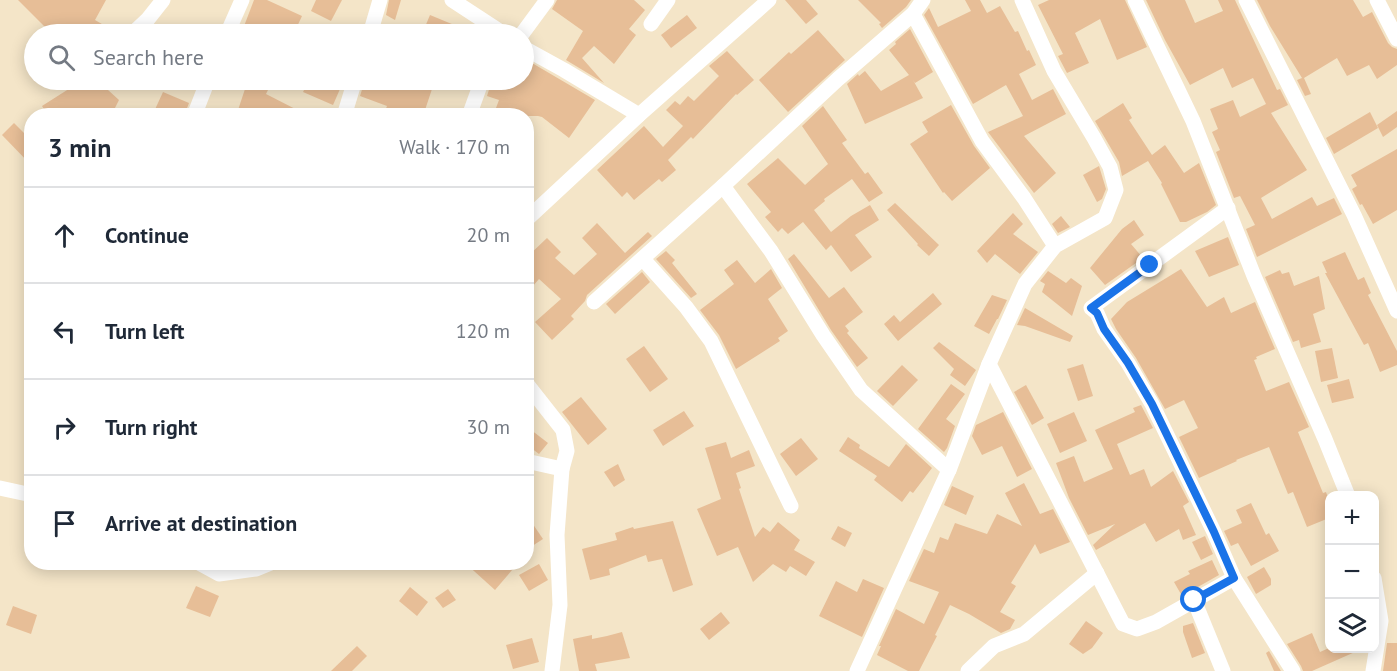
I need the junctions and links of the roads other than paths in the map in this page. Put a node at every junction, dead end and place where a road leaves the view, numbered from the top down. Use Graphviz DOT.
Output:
graph roads {
  1 [pos="164,0"];
  2 [pos="242,0"];
  3 [pos="380,0"];
  4 [pos="452,0"];
  5 [pos="547,0"];
  6 [pos="668,0"];
  7 [pos="769,0"];
  8 [pos="923,0"];
  9 [pos="1022,0"];
  10 [pos="1135,0"];
  11 [pos="1246,0"];
  12 [pos="1377,0"];
  13 [pos="914,14"];
  14 [pos="143,24"];
  15 [pos="231,24"];
  16 [pos="372,24"];
  17 [pos="488,24"];
  18 [pos="529,24"];
  19 [pos="651,24"];
  20 [pos="1397,39"];
  21 [pos="534,54"];
  22 [pos="203,90"];
  23 [pos="352,90"];
  24 [pos="478,90"];
  25 [pos="197,108"];
  26 [pos="346,108"];
  27 [pos="472,108"];
  28 [pos="639,115"];
  29 [pos="723,186"];
  30 [pos="1228,208"];
  31 [pos="534,213"];
  32 [pos="1055,246"];
  33 [pos="643,259"];
  34 [pos="594,302"];
  35 [pos="1397,311"];
  36 [pos="989,364"];
  37 [pos="534,393"];
  38 [pos="534,463"];
  39 [pos="562,469"];
  40 [pos="948,470"];
  41 [pos="0,488"];
  42 [pos="1346,491"];
  43 [pos="24,493"];
  44 [pos="791,506"];
  45 [pos="212,570"];
  46 [pos="249,570"];
  47 [pos="1097,573"];
  48 [pos="1234,578"];
  49 [pos="1377,599"];
  50 [pos="1194,600"];
  51 [pos="552,671"];
  52 [pos="857,671"];
  53 [pos="968,671"];
  54 [pos="1223,671"];
  55 [pos="1293,671"];
  56 [pos="1373,671"];
  1 -- 14 [label="street"];
  2 -- 15 [label="street"];
  3 -- 16 [label="street"];
  4 -- 17 [label="street"];
  5 -- 18 [label="street"];
  6 -- 19 [label="street"];
  7 -- 28 [label="street"];
  8 -- 13 [label="street"];
  9 -- 32 [label="street"];
  10 -- 30 [label="street"];
  11 -- 35 [label="street"];
  12 -- 20 [label="street"];
  13 -- 29 [label="street"];
  13 -- 32 [label="street"];
  21 -- 28 [label="street"];
  22 -- 25 [label="street"];
  23 -- 26 [label="street"];
  24 -- 27 [label="street"];
  28 -- 31 [label="street"];
  29 -- 33 [label="street"];
  29 -- 40 [label="street"];
  30 -- 42 [label="street"];
  30 -- 48 [label="street"];
  32 -- 36 [label="street"];
  33 -- 34 [label="street"];
  33 -- 44 [label="street"];
  36 -- 40 [label="street"];
  36 -- 47 [label="street"];
  37 -- 39 [label="street"];
  38 -- 39 [label="street"];
  39 -- 51 [label="street"];
  40 -- 52 [label="street"];
  41 -- 43 [label="street"];
  45 -- 46 [label="street"];
  47 -- 50 [label="street"];
  47 -- 53 [label="street"];
  48 -- 50 [label="street"];
  48 -- 55 [label="street"];
  49 -- 56 [label="street"];
  50 -- 54 [label="street"];
}
